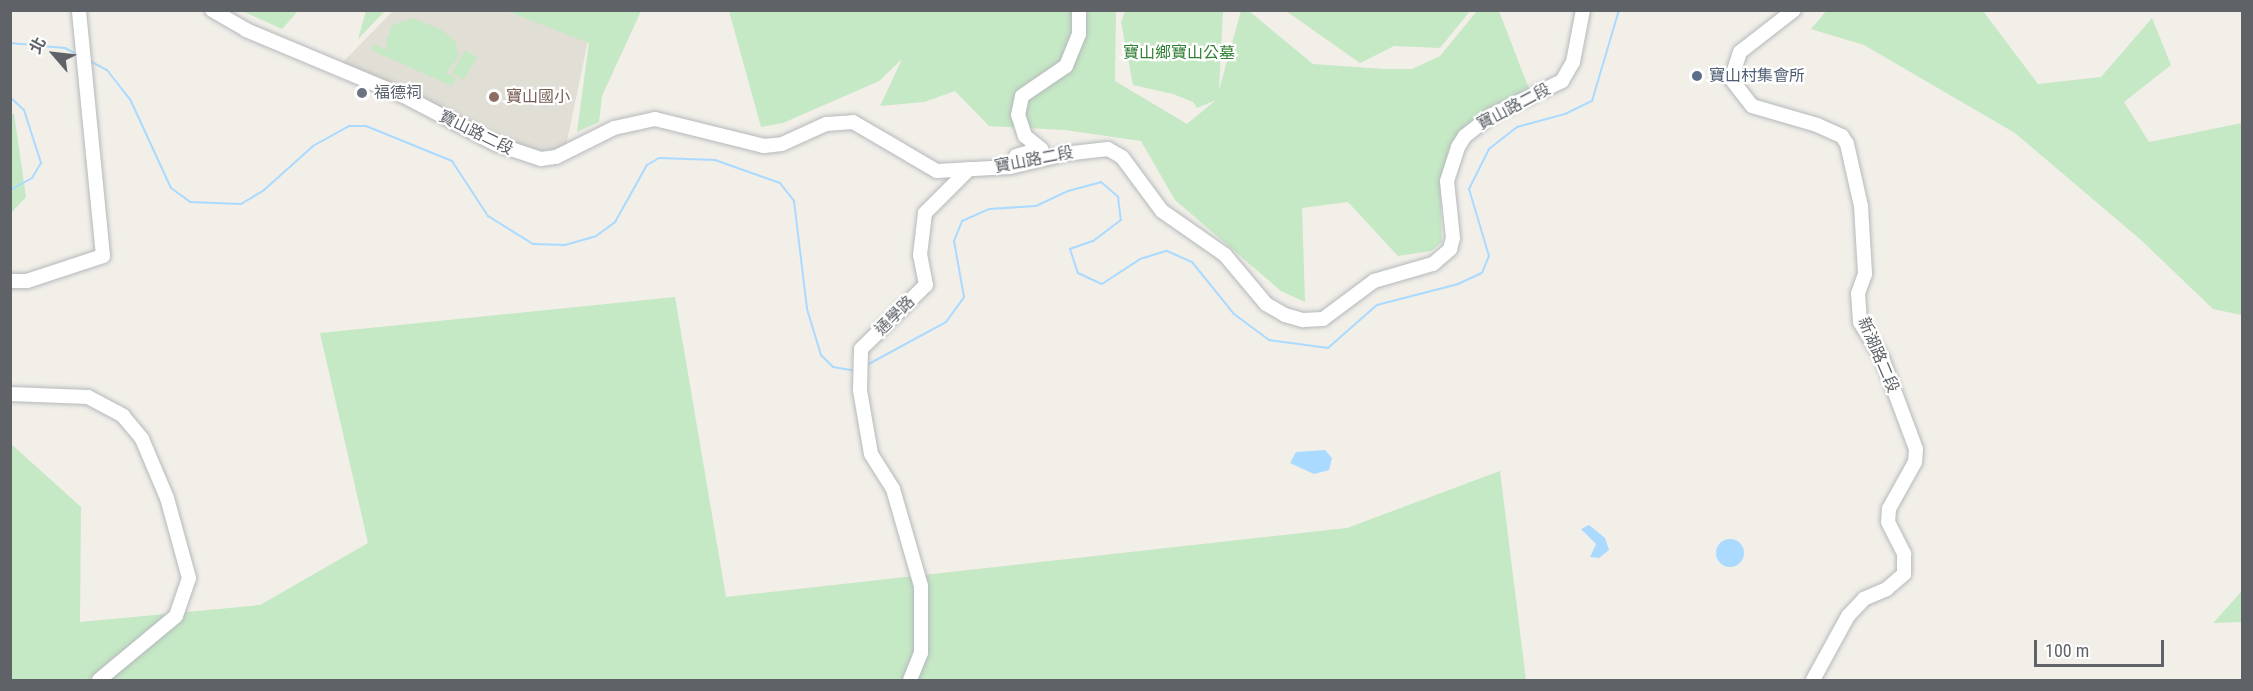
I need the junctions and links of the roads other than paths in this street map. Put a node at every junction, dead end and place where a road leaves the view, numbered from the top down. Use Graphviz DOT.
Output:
graph roads {
  1 [pos="212,10"];
  2 [pos="1079,10"];
  3 [pos="1583,10"];
  4 [pos="1794,10"];
  5 [pos="79,17"];
  6 [pos="964,170"];
  7 [pos="10,281"];
  8 [pos="10,394"];
  9 [pos="99,681"];
  10 [pos="910,681"];
  11 [pos="1813,681"];
  1 -- 6 [label="street, 寶山路二段"];
  2 -- 6 [label="street"];
  3 -- 6 [label="street, 寶山路二段"];
  4 -- 11 [label="street, 新湖路二段"];
  5 -- 7 [label="street"];
  6 -- 10 [label="street, 通學路"];
  8 -- 9 [label="street"];
}
